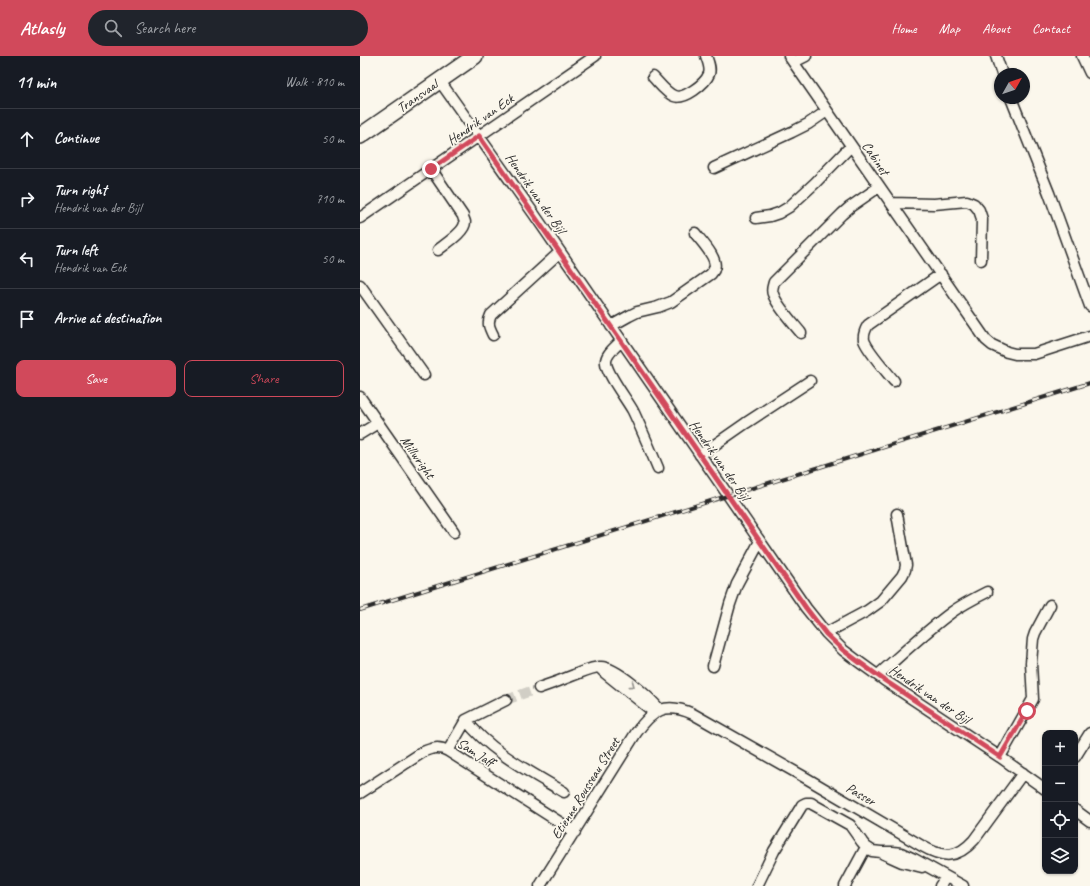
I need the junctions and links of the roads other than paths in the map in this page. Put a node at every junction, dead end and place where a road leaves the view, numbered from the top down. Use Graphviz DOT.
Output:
graph roads {
  1 [pos="475,56"];
  2 [pos="595,56"];
  3 [pos="706,56"];
  4 [pos="806,56"];
  5 [pos="996,56"];
  6 [pos="1082,56"];
  7 [pos="792,59"];
  8 [pos="1000,68"];
  9 [pos="1090,73"];
  10 [pos="653,77"];
  11 [pos="439,80"];
  12 [pos="1013,104"];
  13 [pos="827,111"];
  14 [pos="360,136"];
  15 [pos="479,136"];
  16 [pos="851,146"];
  17 [pos="714,168"];
  18 [pos="431,169"];
  19 [pos="879,187"];
  20 [pos="891,203"];
  21 [pos="360,218"];
  22 [pos="756,218"];
  23 [pos="695,233"];
  24 [pos="438,250"];
  25 [pos="560,252"];
  26 [pos="981,260"];
  27 [pos="941,274"];
  28 [pos="360,284"];
  29 [pos="1090,306"];
  30 [pos="611,326"];
  31 [pos="801,333"];
  32 [pos="493,335"];
  33 [pos="1090,336"];
  34 [pos="621,341"];
  35 [pos="424,375"];
  36 [pos="810,381"];
  37 [pos="894,381"];
  38 [pos="360,397"];
  39 [pos="378,423"];
  40 [pos="360,434"];
  41 [pos="700,455"];
  42 [pos="658,468"];
  43 [pos="897,514"];
  44 [pos="454,532"];
  45 [pos="760,541"];
  46 [pos="987,592"];
  47 [pos="1050,605"];
  48 [pos="826,634"];
  49 [pos="713,666"];
  50 [pos="878,676"];
  51 [pos="539,688"];
  52 [pos="506,700"];
  53 [pos="657,712"];
  54 [pos="466,720"];
  55 [pos="1090,733"];
  56 [pos="448,751"];
  57 [pos="1078,752"];
  58 [pos="1000,757"];
  59 [pos="1023,773"];
  60 [pos="1042,787"];
  61 [pos="564,792"];
  62 [pos="360,794"];
  63 [pos="1078,812"];
  64 [pos="1090,820"];
  65 [pos="575,832"];
  66 [pos="866,847"];
  67 [pos="946,877"];
  68 [pos="540,886"];
  69 [pos="757,886"];
  70 [pos="845,886"];
  71 [pos="940,886"];
  72 [pos="963,886"];
  1 -- 11 [label="highway, Transvaal"];
  2 -- 15 [label="street, Hendrik van Eck"];
  3 -- 10 [label="street"];
  4 -- 7 [label="street"];
  5 -- 8 [label="street"];
  6 -- 9 [label="street"];
  7 -- 13 [label="street, Cabinet"];
  11 -- 14 [label="highway, Transvaal"];
  11 -- 15 [label="street, Hendrik van der Bijl"];
  12 -- 29 [label="street"];
  13 -- 16 [label="street, Cabinet"];
  13 -- 17 [label="street"];
  15 -- 18 [label="street, Hendrik van Eck"];
  15 -- 25 [label="street, Hendrik van der Bijl"];
  16 -- 19 [label="street, Cabinet"];
  16 -- 22 [label="street"];
  18 -- 21 [label="street, Hendrik van Eck"];
  18 -- 24 [label="street"];
  19 -- 20 [label="street, Cabinet"];
  19 -- 31 [label="street"];
  20 -- 26 [label="street"];
  20 -- 27 [label="street, Cabinet"];
  23 -- 30 [label="street"];
  25 -- 30 [label="street, Hendrik van der Bijl"];
  25 -- 32 [label="street"];
  27 -- 33 [label="street, Cabinet"];
  27 -- 37 [label="street"];
  28 -- 35 [label="street"];
  30 -- 34 [label="street, Hendrik van der Bijl"];
  34 -- 41 [label="street, Hendrik van der Bijl"];
  34 -- 42 [label="street"];
  36 -- 41 [label="street"];
  38 -- 39 [label="street, Millwright"];
  39 -- 40 [label="street"];
  39 -- 44 [label="street, Millwright"];
  41 -- 45 [label="street, Hendrik van der Bijl"];
  43 -- 48 [label="street"];
  45 -- 48 [label="street, Hendrik van der Bijl"];
  45 -- 49 [label="street"];
  46 -- 50 [label="street"];
  47 -- 58 [label="street"];
  48 -- 50 [label="street, Hendrik van der Bijl"];
  50 -- 58 [label="street, Hendrik van der Bijl"];
  51 -- 53 [label="street"];
  52 -- 54 [label="street"];
  53 -- 59 [label="street, Passer"];
  53 -- 65 [label="street, Etienne Rousseau Street"];
  54 -- 56 [label="street"];
  54 -- 61 [label="street"];
  55 -- 57 [label="street"];
  56 -- 62 [label="street, Sam Jaff"];
  56 -- 65 [label="street, Sam Jaff"];
  58 -- 59 [label="street, Hendrik van der Bijl"];
  59 -- 60 [label="street, Hendrik van der Bijl"];
  63 -- 64 [label="street"];
  65 -- 68 [label="street, Etienne Rousseau Street"];
  66 -- 67 [label="street"];
  66 -- 69 [label="street"];
  66 -- 70 [label="street"];
  67 -- 71 [label="street"];
  67 -- 72 [label="street"];
}
